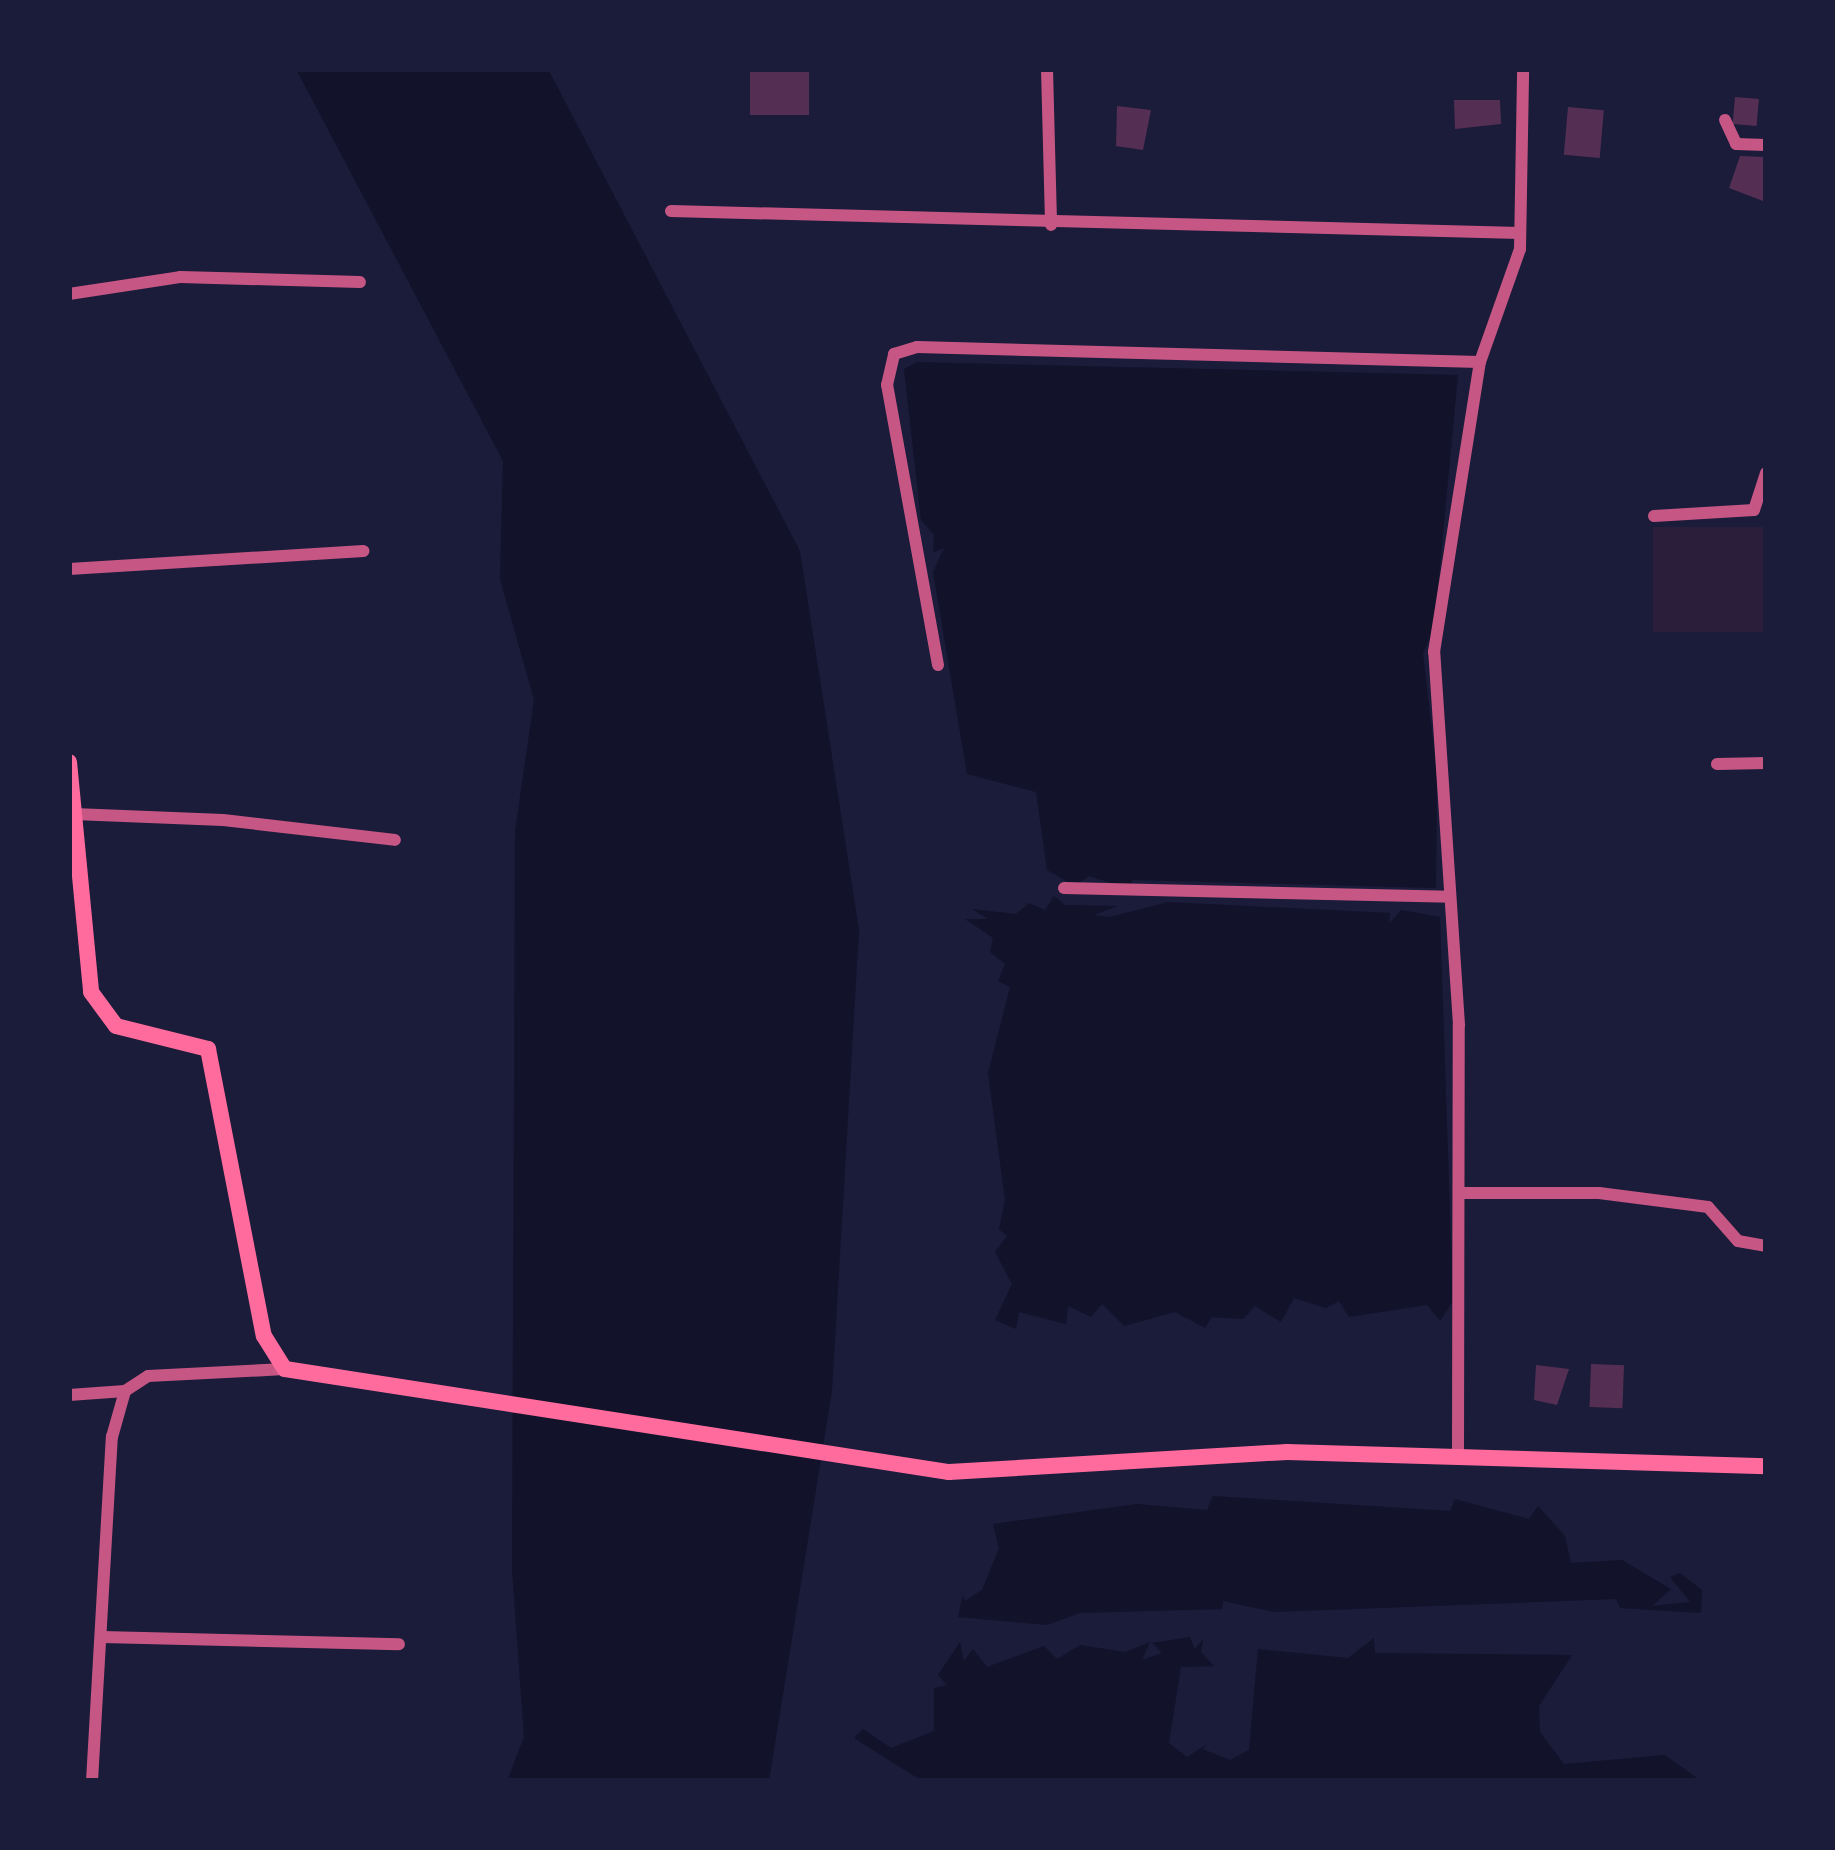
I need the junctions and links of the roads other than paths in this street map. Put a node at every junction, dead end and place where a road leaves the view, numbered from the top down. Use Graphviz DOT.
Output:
graph roads {
  1 [pos="1047,69"];
  2 [pos="1523,69"];
  3 [pos="1725,120"];
  4 [pos="1766,145"];
  5 [pos="671,211"];
  6 [pos="1051,225"];
  7 [pos="1520,233"];
  8 [pos="360,282"];
  9 [pos="69,294"];
  10 [pos="1480,362"];
  11 [pos="1766,473"];
  12 [pos="1654,515"];
  13 [pos="363,551"];
  14 [pos="69,569"];
  15 [pos="938,665"];
  16 [pos="69,762"];
  17 [pos="1766,763"];
  18 [pos="1717,764"];
  19 [pos="74,814"];
  20 [pos="395,840"];
  21 [pos="1064,888"];
  22 [pos="1450,897"];
  23 [pos="1463,1193"];
  24 [pos="1766,1246"];
  25 [pos="285,1369"];
  26 [pos="125,1391"];
  27 [pos="69,1395"];
  28 [pos="1458,1456"];
  29 [pos="1766,1466"];
  30 [pos="102,1637"];
  31 [pos="399,1644"];
  32 [pos="92,1781"];
  1 -- 6 [label="street"];
  2 -- 7 [label="street"];
  3 -- 4 [label="street"];
  5 -- 6 [label="street"];
  6 -- 7 [label="street"];
  7 -- 10 [label="street"];
  8 -- 9 [label="street"];
  10 -- 15 [label="street"];
  10 -- 22 [label="street"];
  11 -- 12 [label="street"];
  13 -- 14 [label="street"];
  16 -- 19 [label="main road"];
  17 -- 18 [label="street"];
  19 -- 20 [label="street"];
  19 -- 25 [label="main road"];
  21 -- 22 [label="street"];
  22 -- 23 [label="street"];
  23 -- 24 [label="street"];
  23 -- 28 [label="street"];
  25 -- 26 [label="street"];
  25 -- 28 [label="main road"];
  26 -- 27 [label="street"];
  26 -- 30 [label="street"];
  28 -- 29 [label="main road"];
  30 -- 31 [label="street"];
  30 -- 32 [label="street"];
}
